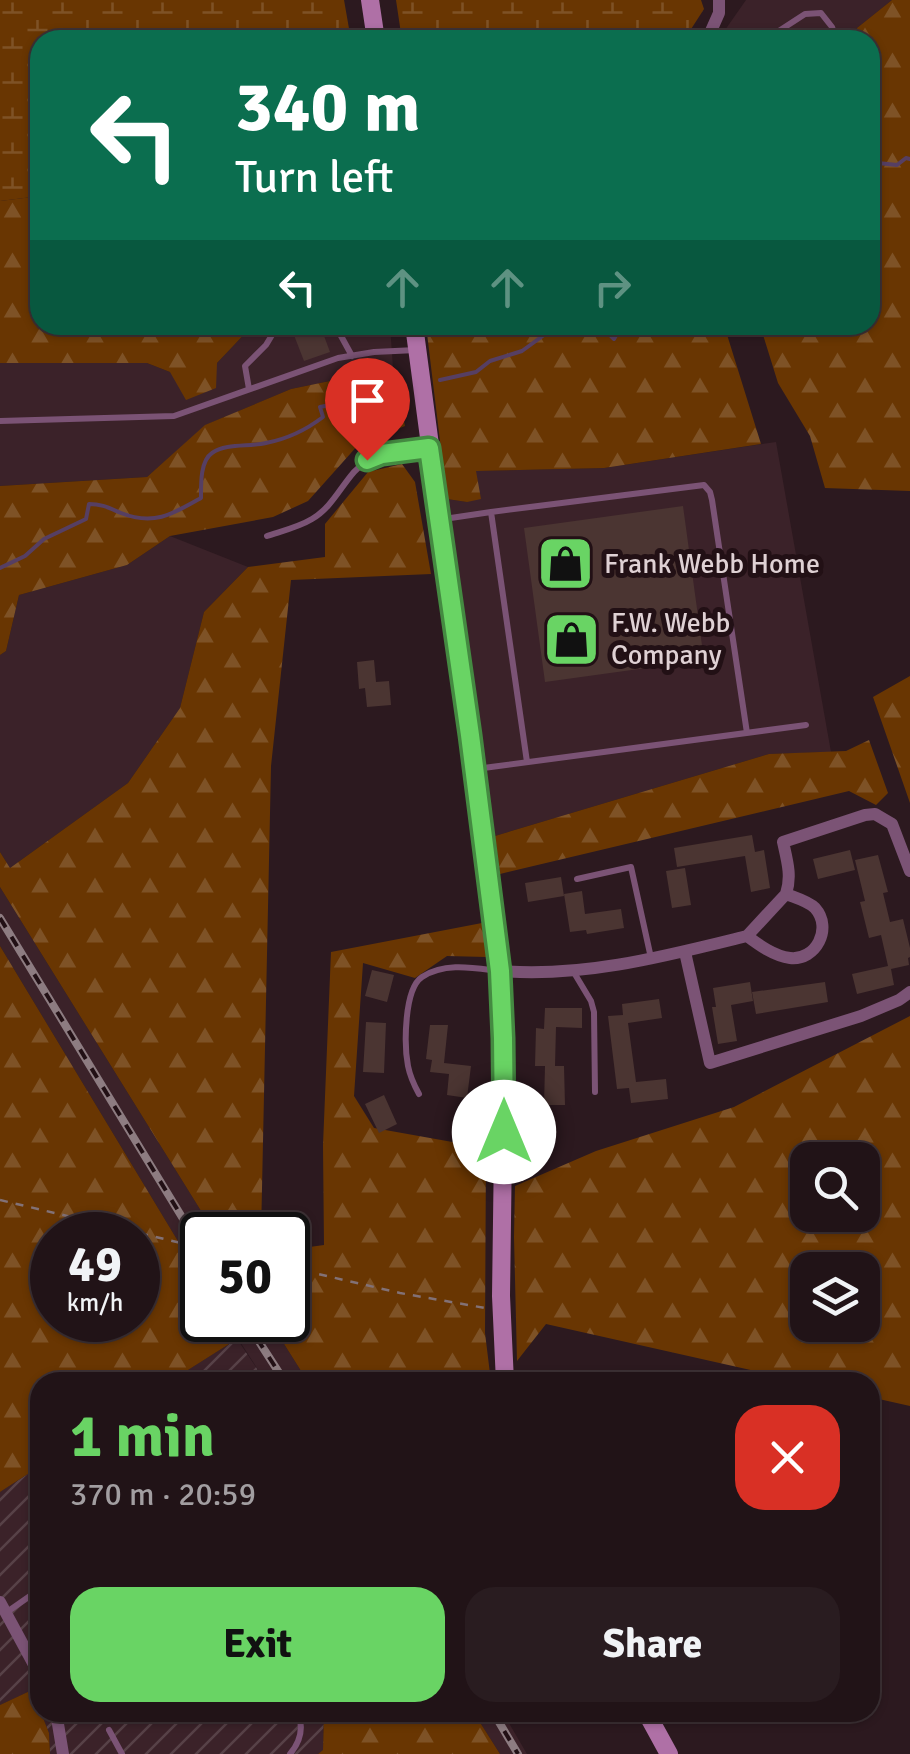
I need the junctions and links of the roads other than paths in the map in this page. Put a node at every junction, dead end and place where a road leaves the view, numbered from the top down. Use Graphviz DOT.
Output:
graph roads {
  1 [pos="370,0"];
  2 [pos="719,0"];
  3 [pos="374,30"];
  4 [pos="711,30"];
  5 [pos="781,30"];
  6 [pos="833,30"];
  7 [pos="272,335"];
  8 [pos="340,335"];
  9 [pos="415,335"];
  10 [pos="417,350"];
  11 [pos="352,356"];
  12 [pos="249,389"];
  13 [pos="0,421"];
  14 [pos="429,448"];
  15 [pos="490,512"];
  16 [pos="440,519"];
  17 [pos="267,536"];
  18 [pos="806,725"];
  19 [pos="747,732"];
  20 [pos="526,762"];
  21 [pos="474,769"];
  22 [pos="910,872"];
  23 [pos="576,879"];
  24 [pos="786,894"];
  25 [pos="747,936"];
  26 [pos="685,952"];
  27 [pos="651,959"];
  28 [pos="572,970"];
  29 [pos="500,971"];
  30 [pos="910,992"];
  31 [pos="594,1092"];
  32 [pos="419,1094"];
  33 [pos="504,1372"];
  34 [pos="30,1594"];
  35 [pos="3,1607"];
  36 [pos="30,1657"];
  37 [pos="58,1722"];
  38 [pos="300,1722"];
  39 [pos="651,1722"];
  40 [pos="109,1730"];
  41 [pos="63,1754"];
  42 [pos="122,1754"];
  43 [pos="290,1754"];
  44 [pos="669,1754"];
  1 -- 3 [label="main road"];
  2 -- 4 [label="street"];
  5 -- 6 [label="lane"];
  7 -- 12 [label="lane"];
  8 -- 11 [label="lane"];
  9 -- 10 [label="main road"];
  10 -- 11 [label="lane"];
  10 -- 14 [label="main road"];
  11 -- 12 [label="lane"];
  12 -- 13 [label="lane"];
  14 -- 16 [label="main road"];
  14 -- 17 [label="lane"];
  15 -- 16 [label="lane"];
  15 -- 19 [label="lane"];
  15 -- 20 [label="lane"];
  16 -- 21 [label="main road"];
  18 -- 19 [label="lane"];
  19 -- 20 [label="lane"];
  20 -- 21 [label="lane"];
  21 -- 29 [label="main road"];
  22 -- 24 [label="street"];
  23 -- 27 [label="lane"];
  24 -- 25 [label="street"];
  24 -- 25 [label="street"];
  25 -- 26 [label="street"];
  26 -- 27 [label="street"];
  26 -- 30 [label="street"];
  27 -- 28 [label="street"];
  28 -- 29 [label="street"];
  28 -- 31 [label="lane"];
  29 -- 32 [label="lane"];
  29 -- 33 [label="main road"];
  34 -- 35 [label="lane"];
  35 -- 36 [label="street"];
  37 -- 41 [label="street"];
  38 -- 43 [label="lane"];
  39 -- 44 [label="main road"];
  40 -- 42 [label="lane"];
}
